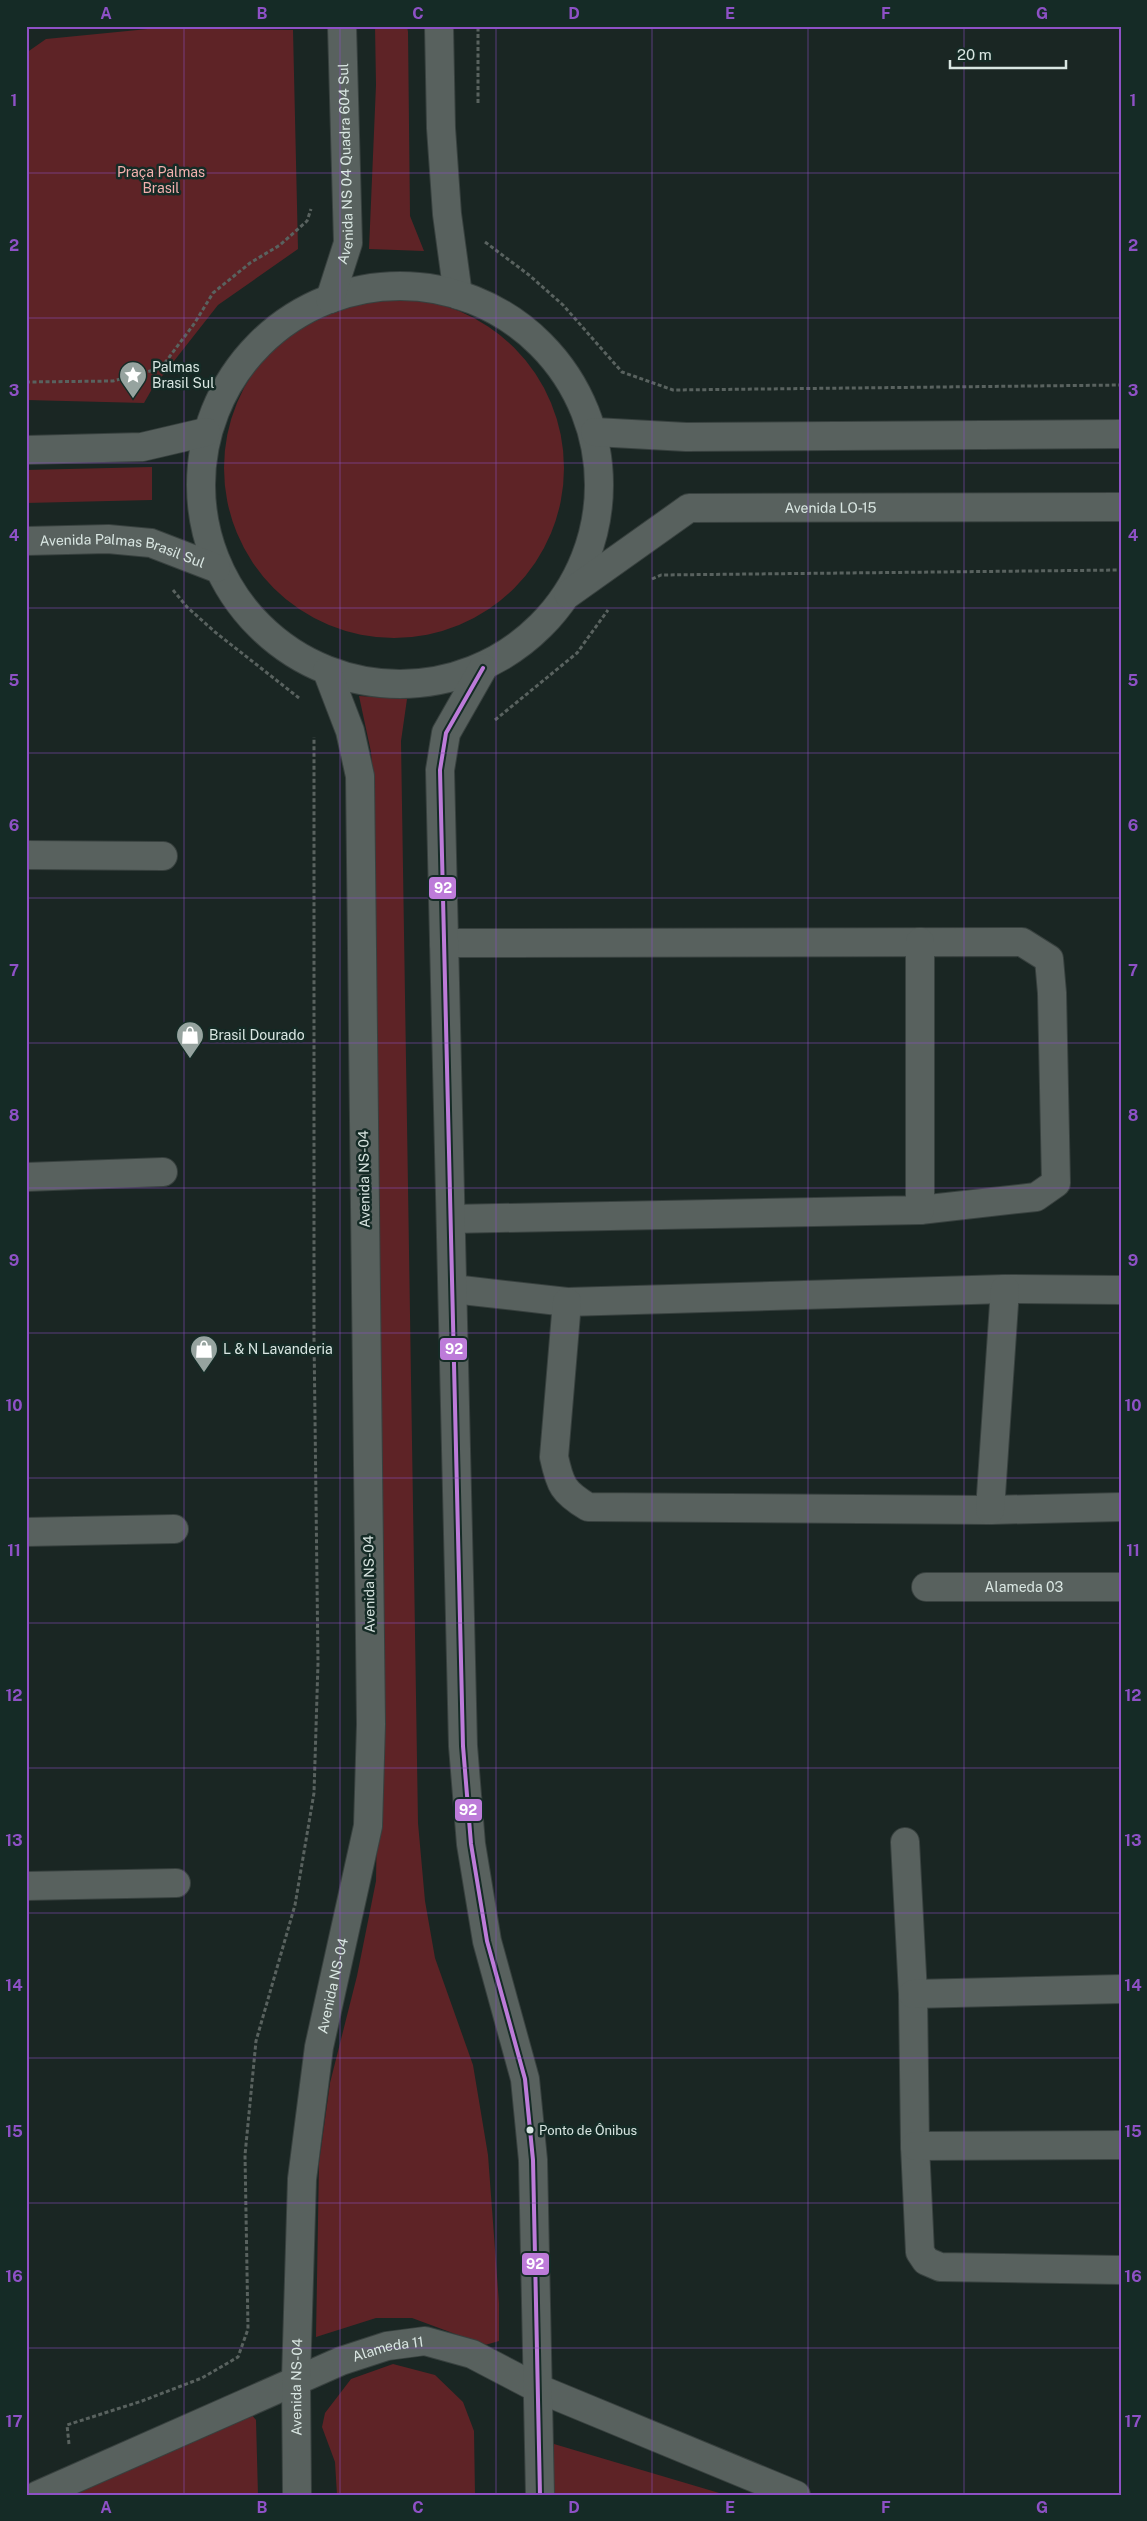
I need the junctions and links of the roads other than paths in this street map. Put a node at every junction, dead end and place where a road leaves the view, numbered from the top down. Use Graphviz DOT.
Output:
graph roads {
  1 [pos="342,26"];
  2 [pos="439,26"];
  3 [pos="458,295"];
  4 [pos="330,300"];
  5 [pos="206,432"];
  6 [pos="595,432"];
  7 [pos="1121,434"];
  8 [pos="26,450"];
  9 [pos="1121,507"];
  10 [pos="26,541"];
  11 [pos="216,568"];
  12 [pos="568,594"];
  13 [pos="483,668"];
  14 [pos="327,671"];
  15 [pos="26,855"];
  16 [pos="163,856"];
  17 [pos="920,942"];
  18 [pos="444,943"];
  19 [pos="163,1172"];
  20 [pos="26,1177"];
  21 [pos="920,1210"];
  22 [pos="451,1219"];
  23 [pos="453,1289"];
  24 [pos="1005,1289"];
  25 [pos="1121,1290"];
  26 [pos="567,1302"];
  27 [pos="1121,1507"];
  28 [pos="990,1510"];
  29 [pos="174,1529"];
  30 [pos="26,1532"];
  31 [pos="926,1587"];
  32 [pos="1121,1587"];
  33 [pos="904,1842"];
  34 [pos="176,1883"];
  35 [pos="26,1886"];
  36 [pos="1121,1989"];
  37 [pos="913,1994"];
  38 [pos="1121,2145"];
  39 [pos="915,2146"];
  40 [pos="1121,2270"];
  41 [pos="296,2380"];
  42 [pos="537,2388"];
  43 [pos="38,2495"];
  44 [pos="297,2495"];
  45 [pos="540,2495"];
  46 [pos="796,2495"];
  1 -- 4 [label="street, Avenida NS 04 Quadra 604 Sul"];
  2 -- 3 [label="street"];
  3 -- 4 [label="street"];
  3 -- 6 [label="street"];
  4 -- 5 [label="street"];
  5 -- 8 [label="street"];
  5 -- 11 [label="street"];
  6 -- 7 [label="street"];
  6 -- 12 [label="street"];
  9 -- 12 [label="street, Avenida LO-15"];
  10 -- 11 [label="street, Avenida Palmas Brasil Sul"];
  11 -- 14 [label="street"];
  12 -- 13 [label="street"];
  13 -- 14 [label="street"];
  13 -- 18 [label="street"];
  14 -- 41 [label="street, Avenida NS-04"];
  15 -- 16 [label="street"];
  17 -- 18 [label="street"];
  17 -- 21 [label="street"];
  17 -- 21 [label="street"];
  18 -- 22 [label="street"];
  19 -- 20 [label="street"];
  21 -- 22 [label="street"];
  22 -- 23 [label="street"];
  23 -- 26 [label="street"];
  23 -- 42 [label="street"];
  24 -- 25 [label="street"];
  24 -- 26 [label="street"];
  24 -- 28 [label="street"];
  26 -- 28 [label="street"];
  27 -- 28 [label="street"];
  29 -- 30 [label="street"];
  31 -- 32 [label="street, Alameda 03"];
  33 -- 37 [label="street"];
  34 -- 35 [label="street"];
  36 -- 37 [label="street"];
  37 -- 39 [label="street"];
  38 -- 39 [label="street"];
  39 -- 40 [label="street"];
  41 -- 42 [label="street, Alameda 11"];
  41 -- 43 [label="street, Alameda 11"];
  41 -- 44 [label="street, Avenida NS-04"];
  42 -- 45 [label="street"];
  42 -- 46 [label="street, Alameda 11"];
}
